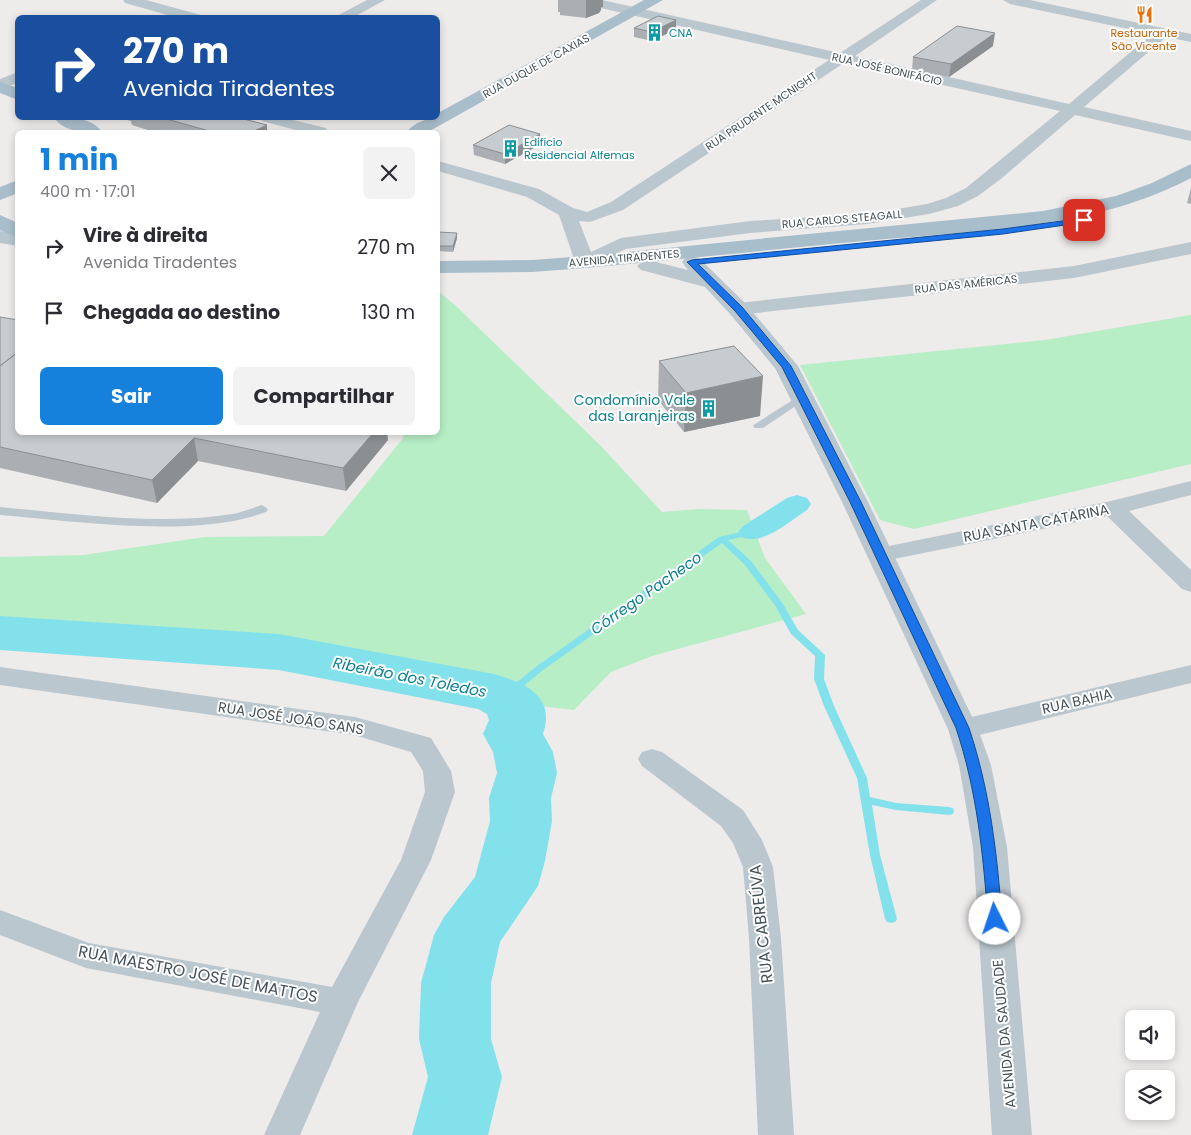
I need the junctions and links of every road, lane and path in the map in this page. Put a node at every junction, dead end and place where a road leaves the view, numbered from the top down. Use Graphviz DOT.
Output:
graph roads {
  1 [pos="130,0"];
  2 [pos="378,0"];
  3 [pos="583,0"];
  4 [pos="656,0"];
  5 [pos="930,0"];
  6 [pos="1010,0"];
  7 [pos="196,10"];
  8 [pos="635,12"];
  9 [pos="169,15"];
  10 [pos="346,15"];
  11 [pos="1163,32"];
  12 [pos="1191,38"];
  13 [pos="840,58"];
  14 [pos="15,78"];
  15 [pos="0,85"];
  16 [pos="15,93"];
  17 [pos="1073,110"];
  18 [pos="440,119"];
  19 [pos="67,120"];
  20 [pos="275,120"];
  21 [pos="438,120"];
  22 [pos="89,130"];
  23 [pos="313,130"];
  24 [pos="420,130"];
  25 [pos="1188,133"];
  26 [pos="440,167"];
  27 [pos="1191,170"];
  28 [pos="1191,186"];
  29 [pos="15,187"];
  30 [pos="0,194"];
  31 [pos="567,212"];
  32 [pos="590,217"];
  33 [pos="621,244"];
  34 [pos="1191,248"];
  35 [pos="655,261"];
  36 [pos="585,262"];
  37 [pos="692,262"];
  38 [pos="440,267"];
  39 [pos="440,279"];
  40 [pos="715,284"];
  41 [pos="738,309"];
  42 [pos="802,397"];
  43 [pos="760,426"];
  44 [pos="1191,488"];
  45 [pos="1112,508"];
  46 [pos="262,509"];
  47 [pos="0,511"];
  48 [pos="879,555"];
  49 [pos="1191,584"];
  50 [pos="1191,674"];
  51 [pos="0,676"];
  52 [pos="963,728"];
  53 [pos="652,759"];
  54 [pos="0,922"];
  55 [pos="341,1002"];
  56 [pos="282,1135"];
  57 [pos="776,1135"];
  58 [pos="1012,1135"];
  1 -- 9 [label="street"];
  2 -- 10 [label="street"];
  3 -- 8 [label="street, RUA JOSÉ BONIFÁCIO"];
  4 -- 8 [label="main road, RUA DUQUE DE CAXIAS"];
  5 -- 13 [label="street, RUA PRUDENTE MCNIGHT"];
  6 -- 11 [label="street"];
  7 -- 9 [label="street"];
  8 -- 13 [label="street, RUA JOSÉ BONIFÁCIO"];
  8 -- 18 [label="main road, RUA DUQUE DE CAXIAS"];
  11 -- 12 [label="street"];
  11 -- 17 [label="street, RUA CARLOS STEAGALL"];
  13 -- 17 [label="street, RUA JOSÉ BONIFÁCIO"];
  13 -- 32 [label="street, RUA PRUDENTE MCNIGHT"];
  14 -- 15 [label="street"];
  15 -- 16 [label="main road"];
  17 -- 25 [label="street, RUA JOSÉ BONIFÁCIO"];
  17 -- 33 [label="street, RUA CARLOS STEAGALL"];
  19 -- 22 [label="main road"];
  20 -- 23 [label="street"];
  21 -- 24 [label="main road, RUA DUQUE DE CAXIAS"];
  26 -- 31 [label="street"];
  27 -- 35 [label="main road, AVENIDA TIRADENTES"];
  28 -- 37 [label="main road, AVENIDA TIRADENTES"];
  29 -- 30 [label="main road"];
  31 -- 32 [label="street"];
  31 -- 36 [label="street"];
  32 -- 33 [label="street"];
  33 -- 36 [label="street, RUA CARLOS STEAGALL"];
  34 -- 41 [label="street, RUA DAS AMÉRICAS"];
  35 -- 36 [label="main road, AVENIDA TIRADENTES"];
  35 -- 37 [label="main road, AVENIDA TIRADENTES"];
  35 -- 39 [label="main road, AVENIDA TIRADENTES"];
  35 -- 40 [label="street, AVENIDA DA SAUDADE"];
  36 -- 38 [label="main road, AVENIDA TIRADENTES"];
  37 -- 40 [label="street, AVENIDA DA SAUDADE"];
  40 -- 41 [label="street, AVENIDA DA SAUDADE"];
  41 -- 42 [label="street, AVENIDA DA SAUDADE"];
  42 -- 43 [label="lane"];
  42 -- 48 [label="street, AVENIDA DA SAUDADE"];
  44 -- 45 [label="street, RUA SANTA CATARINA"];
  45 -- 48 [label="street, RUA SANTA CATARINA"];
  45 -- 49 [label="street"];
  46 -- 47 [label="lane"];
  48 -- 52 [label="street, AVENIDA DA SAUDADE"];
  50 -- 52 [label="street, RUA BAHIA"];
  51 -- 55 [label="street, RUA JOSÉ JOÃO SANS"];
  52 -- 58 [label="street, AVENIDA DA SAUDADE"];
  53 -- 57 [label="street, RUA CABREÚVA"];
  54 -- 55 [label="street, RUA MAESTRO JOSÉ DE MATTOS"];
  55 -- 56 [label="street, RUA JOSÉ JOÃO SANS"];
}
